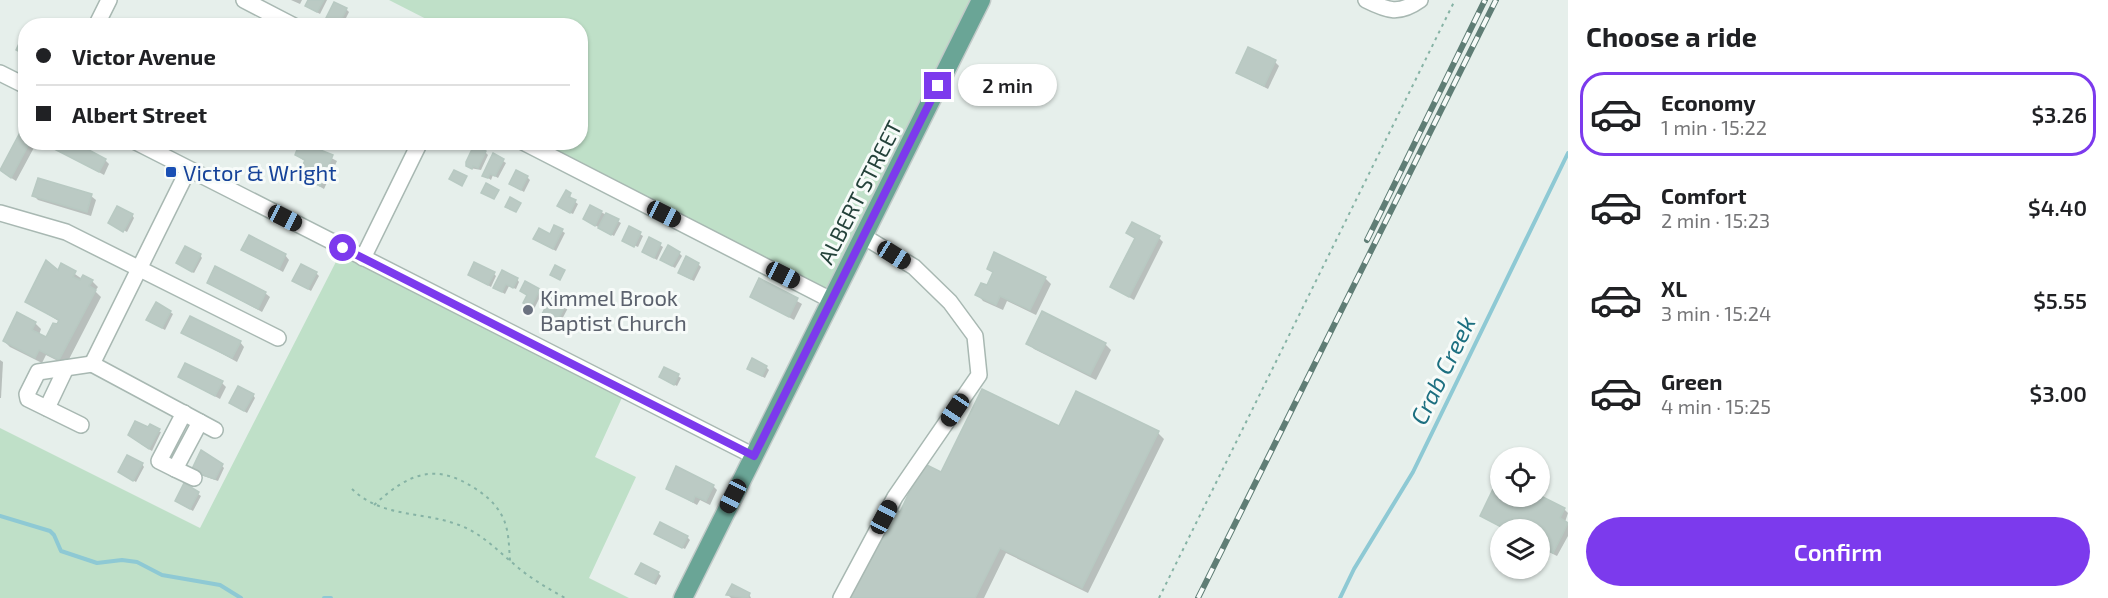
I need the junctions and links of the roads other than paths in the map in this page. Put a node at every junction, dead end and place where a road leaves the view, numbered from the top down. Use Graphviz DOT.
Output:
graph roads {
  1 [pos="110,0"];
  2 [pos="244,0"];
  3 [pos="981,0"];
  4 [pos="1366,0"];
  5 [pos="1420,0"];
  6 [pos="100,18"];
  7 [pos="279,18"];
  8 [pos="0,73"];
  9 [pos="18,82"];
  10 [pos="151,150"];
  11 [pos="416,150"];
  12 [pos="539,150"];
  13 [pos="188,170"];
  14 [pos="0,213"];
  15 [pos="863,236"];
  16 [pos="363,258"];
  17 [pos="140,268"];
  18 [pos="831,300"];
  19 [pos="278,338"];
  20 [pos="92,364"];
  21 [pos="66,368"];
  22 [pos="47,408"];
  23 [pos="184,413"];
  24 [pos="200,422"];
  25 [pos="81,425"];
  26 [pos="214,430"];
  27 [pos="754,456"];
  28 [pos="175,469"];
  29 [pos="194,478"];
  30 [pos="683,598"];
  31 [pos="841,598"];
  1 -- 6 [label="street"];
  2 -- 7 [label="street"];
  3 -- 15 [label="main road, ALBERT STREET"];
  4 -- 5 [label="street"];
  8 -- 9 [label="street"];
  10 -- 13 [label="street"];
  11 -- 16 [label="street"];
  12 -- 18 [label="street"];
  13 -- 16 [label="street"];
  13 -- 17 [label="street"];
  14 -- 17 [label="street"];
  15 -- 18 [label="main road, ALBERT STREET"];
  15 -- 31 [label="street"];
  16 -- 27 [label="street"];
  17 -- 19 [label="street"];
  17 -- 20 [label="street"];
  18 -- 27 [label="main road, ALBERT STREET"];
  20 -- 21 [label="street"];
  20 -- 23 [label="street"];
  21 -- 22 [label="street"];
  21 -- 22 [label="street"];
  22 -- 25 [label="street"];
  23 -- 24 [label="street"];
  23 -- 28 [label="street"];
  24 -- 26 [label="street"];
  24 -- 28 [label="street"];
  27 -- 30 [label="main road, ALBERT STREET"];
  28 -- 29 [label="street"];
}
